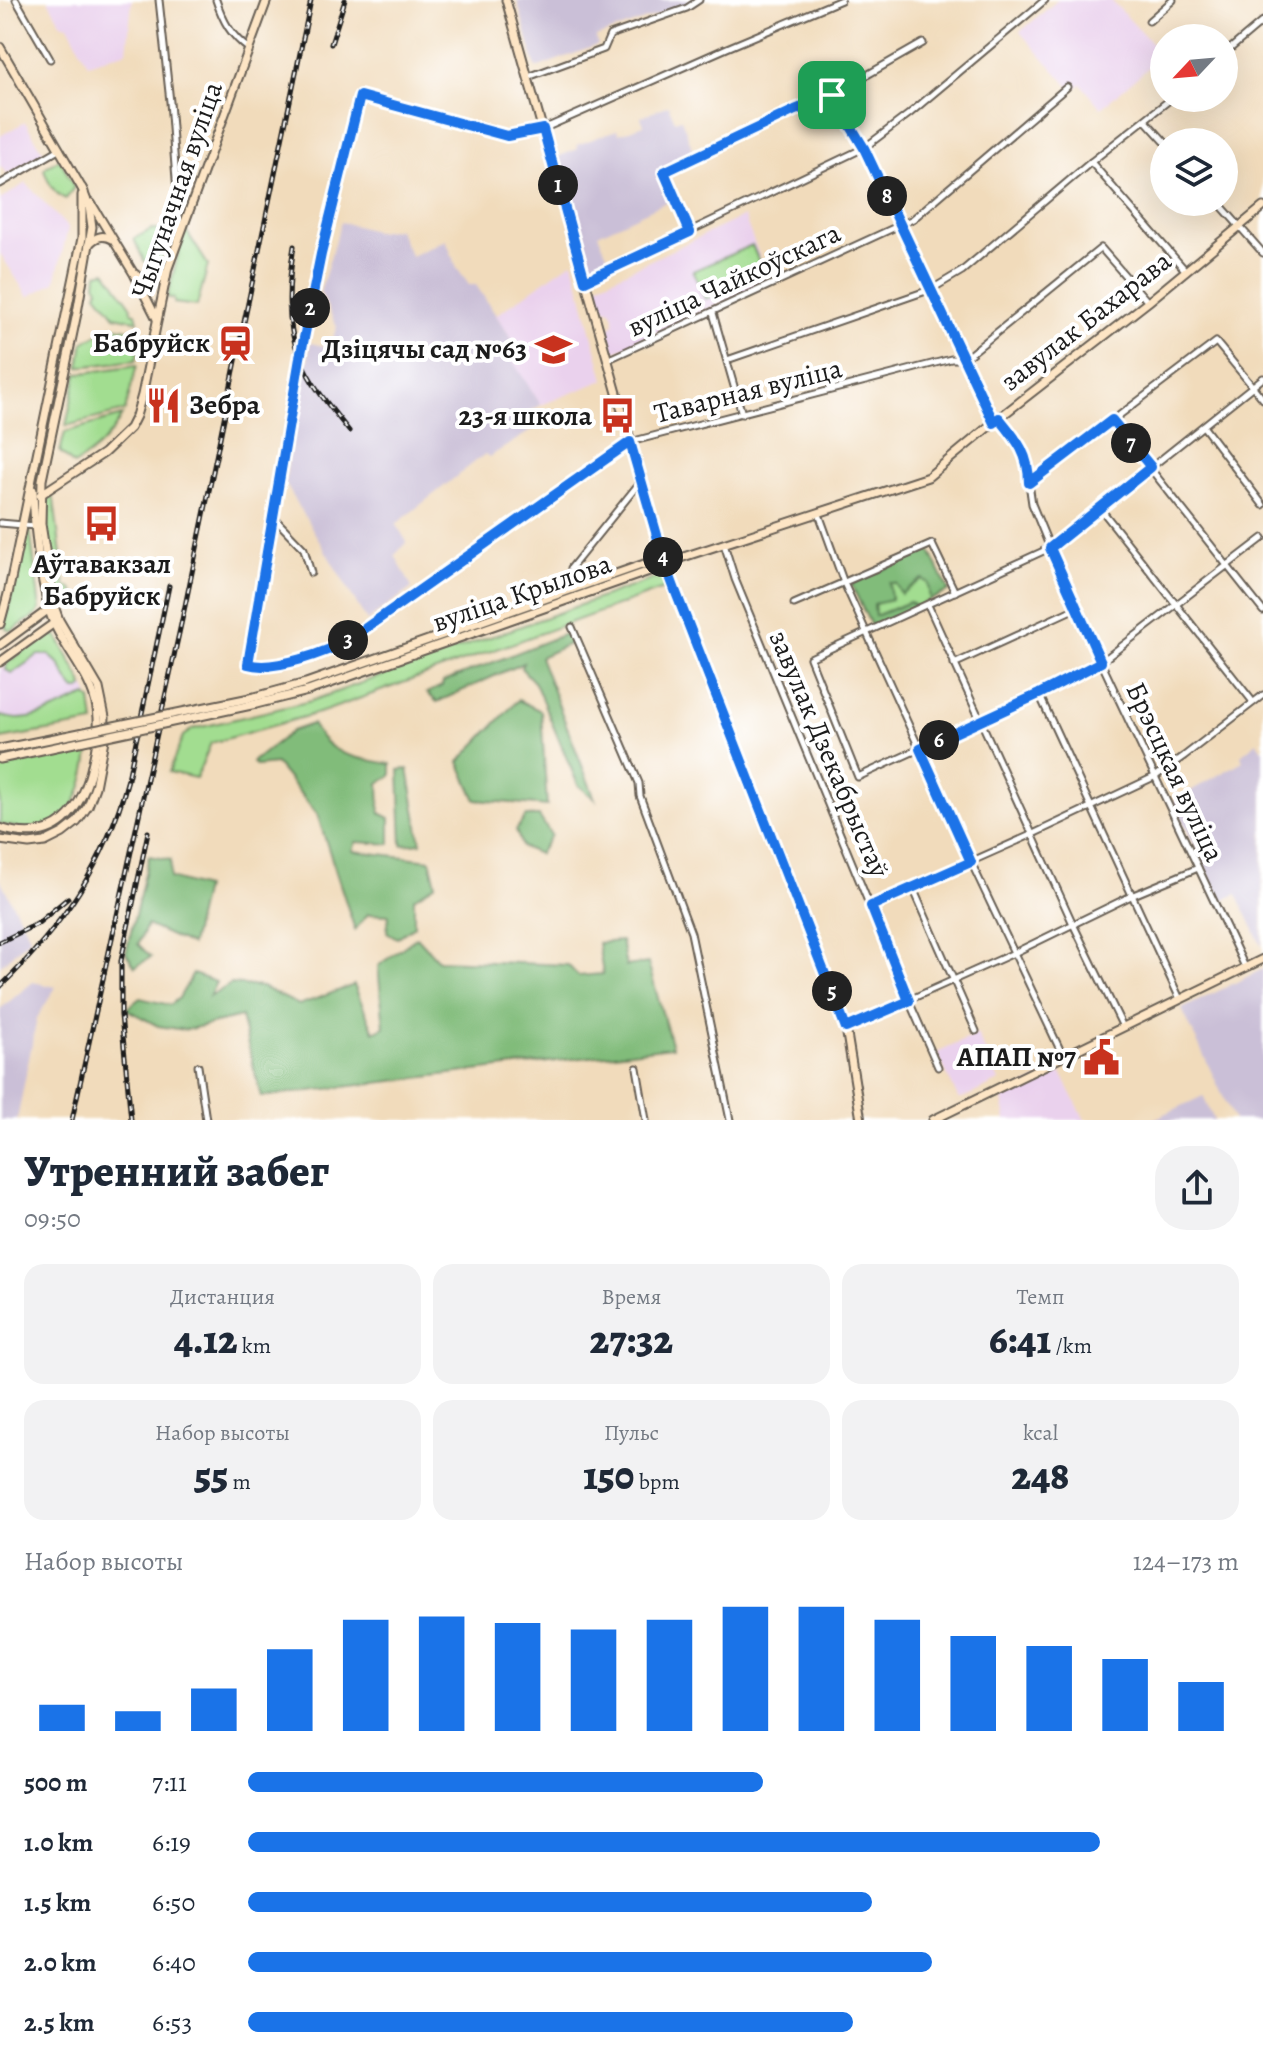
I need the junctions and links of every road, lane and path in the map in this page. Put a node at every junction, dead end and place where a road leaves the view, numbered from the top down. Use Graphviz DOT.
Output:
graph roads {
  1 [pos="16,0"];
  2 [pos="159,0"];
  3 [pos="216,0"];
  4 [pos="267,0"];
  5 [pos="506,0"];
  6 [pos="699,0"];
  7 [pos="841,0"];
  8 [pos="1045,0"];
  9 [pos="1173,0"];
  10 [pos="1149,21"];
  11 [pos="1263,21"];
  12 [pos="1238,42"];
  13 [pos="923,43"];
  14 [pos="0,47"];
  15 [pos="249,49"];
  16 [pos="50,59"];
  17 [pos="528,77"];
  18 [pos="1067,87"];
  19 [pos="832,95"];
  20 [pos="1155,112"];
  21 [pos="1145,120"];
  22 [pos="1152,128"];
  23 [pos="543,129"];
  24 [pos="864,148"];
  25 [pos="60,149"];
  26 [pos="1091,162"];
  27 [pos="0,184"];
  28 [pos="82,188"];
  29 [pos="177,200"];
  30 [pos="191,202"];
  31 [pos="1263,207"];
  32 [pos="1230,216"];
  33 [pos="901,225"];
  34 [pos="1239,226"];
  35 [pos="180,232"];
  36 [pos="690,232"];
  37 [pos="114,240"];
  38 [pos="89,244"];
  39 [pos="1263,253"];
  40 [pos="168,268"];
  41 [pos="1186,271"];
  42 [pos="134,274"];
  43 [pos="585,281"];
  44 [pos="932,289"];
  45 [pos="1148,302"];
  46 [pos="713,313"];
  47 [pos="157,319"];
  48 [pos="964,359"];
  49 [pos="607,360"];
  50 [pos="727,360"];
  51 [pos="1263,378"];
  52 [pos="1253,386"];
  53 [pos="1263,399"];
  54 [pos="742,414"];
  55 [pos="996,420"];
  56 [pos="1112,420"];
  57 [pos="1203,426"];
  58 [pos="630,442"];
  59 [pos="1151,467"];
  60 [pos="32,480"];
  61 [pos="641,481"];
  62 [pos="1029,483"];
  63 [pos="40,495"];
  64 [pos="1263,505"];
  65 [pos="1100,508"];
  66 [pos="819,514"];
  67 [pos="274,518"];
  68 [pos="0,523"];
  69 [pos="22,526"];
  70 [pos="38,526"];
  71 [pos="1263,538"];
  72 [pos="724,544"];
  73 [pos="1050,548"];
  74 [pos="665,563"];
  75 [pos="1227,566"];
  76 [pos="571,568"];
  77 [pos="311,573"];
  78 [pos="844,583"];
  79 [pos="955,592"];
  80 [pos="794,604"];
  81 [pos="928,605"];
  82 [pos="1176,606"];
  83 [pos="51,608"];
  84 [pos="1076,608"];
  85 [pos="1263,611"];
  86 [pos="57,621"];
  87 [pos="0,624"];
  88 [pos="572,627"];
  89 [pos="867,632"];
  90 [pos="0,645"];
  91 [pos="0,662"];
  92 [pos="1101,662"];
  93 [pos="954,664"];
  94 [pos="1039,694"];
  95 [pos="1263,695"];
  96 [pos="1253,702"];
  97 [pos="981,721"];
  98 [pos="65,740"];
  99 [pos="1,749"];
  100 [pos="920,749"];
  101 [pos="2,759"];
  102 [pos="1156,776"];
  103 [pos="1091,807"];
  104 [pos="0,828"];
  105 [pos="1033,834"];
  106 [pos="0,840"];
  107 [pos="971,862"];
  108 [pos="1198,868"];
  109 [pos="913,888"];
  110 [pos="1131,896"];
  111 [pos="871,906"];
  112 [pos="1073,924"];
  113 [pos="1014,953"];
  114 [pos="1263,959"];
  115 [pos="1245,967"];
  116 [pos="954,980"];
  117 [pos="1180,999"];
  118 [pos="909,1001"];
  119 [pos="1123,1027"];
  120 [pos="846,1028"];
  121 [pos="976,1031"];
  122 [pos="1063,1056"];
  123 [pos="198,1066"];
  124 [pos="938,1067"];
  125 [pos="637,1068"];
  126 [pos="206,1120"];
  127 [pos="646,1120"];
  128 [pos="730,1120"];
  129 [pos="861,1120"];
  130 [pos="933,1120"];
  1 -- 16 [label="street"];
  2 -- 29 [label="street"];
  3 -- 15 [label="street"];
  4 -- 15 [label="main road, Чыгуначная вуліца"];
  5 -- 17 [label="main road"];
  6 -- 17 [label="street"];
  7 -- 23 [label="street"];
  8 -- 24 [label="street"];
  9 -- 10 [label="street"];
  11 -- 12 [label="street"];
  13 -- 19 [label="street"];
  14 -- 25 [label="main road"];
  15 -- 30 [label="main road, Чыгуначная вуліца"];
  17 -- 23 [label="main road"];
  18 -- 33 [label="street, вуліца Чайкоўскага"];
  19 -- 24 [label="street, Брэсцкая вуліца"];
  19 -- 36 [label="street"];
  20 -- 21 [label="street"];
  21 -- 22 [label="street"];
  21 -- 26 [label="street"];
  23 -- 43 [label="main road"];
  23 -- 67 [label="street, Таварная вуліца"];
  24 -- 33 [label="street, Брэсцкая вуліца"];
  24 -- 36 [label="street"];
  25 -- 27 [label="street"];
  25 -- 28 [label="main road"];
  26 -- 41 [label="street"];
  26 -- 44 [label="street"];
  28 -- 37 [label="main road"];
  28 -- 38 [label="main road"];
  28 -- 60 [label="main road"];
  29 -- 30 [label="street"];
  29 -- 35 [label="street"];
  30 -- 35 [label="main road, Чыгуначная вуліца"];
  31 -- 34 [label="main road, завулак Бахарава"];
  32 -- 34 [label="street"];
  33 -- 44 [label="street, Брэсцкая вуліца"];
  33 -- 46 [label="street, вуліца Чайкоўскага"];
  34 -- 39 [label="street"];
  34 -- 41 [label="main road, завулак Бахарава"];
  35 -- 40 [label="main road, Чыгуначная вуліца"];
  36 -- 43 [label="street"];
  37 -- 38 [label="main road"];
  37 -- 42 [label="main road"];
  38 -- 63 [label="main road"];
  40 -- 42 [label="main road"];
  40 -- 47 [label="main road, Чыгуначная вуліца"];
  41 -- 45 [label="main road, завулак Бахарава"];
  42 -- 47 [label="main road"];
  43 -- 49 [label="main road"];
  44 -- 48 [label="street, Брэсцкая вуліца"];
  44 -- 50 [label="street"];
  45 -- 48 [label="street, Таварная вуліца"];
  45 -- 55 [label="main road, завулак Бахарава"];
  46 -- 49 [label="street, вуліца Чайкоўскага"];
  46 -- 50 [label="street"];
  47 -- 63 [label="main road, Чыгуначная вуліца"];
  48 -- 54 [label="street, Таварная вуліца"];
  48 -- 55 [label="street, Брэсцкая вуліца"];
  49 -- 58 [label="main road"];
  50 -- 54 [label="street"];
  51 -- 52 [label="street"];
  52 -- 53 [label="street"];
  52 -- 56 [label="street"];
  52 -- 57 [label="street"];
  54 -- 58 [label="street, Таварная вуліца"];
  55 -- 62 [label="street, Брэсцкая вуліца"];
  55 -- 66 [label="main road, завулак Бахарава"];
  56 -- 59 [label="street"];
  56 -- 62 [label="street"];
  57 -- 59 [label="street"];
  57 -- 64 [label="street"];
  58 -- 61 [label="main road"];
  58 -- 67 [label="street, Таварная вуліца"];
  59 -- 65 [label="street"];
  59 -- 75 [label="street"];
  60 -- 69 [label="main road"];
  60 -- 70 [label="main road"];
  61 -- 74 [label="main road"];
  61 -- 76 [label="street"];
  62 -- 73 [label="street, Брэсцкая вуліца"];
  63 -- 70 [label="main road"];
  65 -- 73 [label="street"];
  65 -- 82 [label="street"];
  66 -- 72 [label="main road, завулак Бахарава"];
  66 -- 78 [label="street"];
  67 -- 77 [label="street"];
  68 -- 69 [label="street"];
  69 -- 70 [label="street"];
  69 -- 87 [label="main road"];
  70 -- 83 [label="main road"];
  71 -- 75 [label="street"];
  72 -- 74 [label="main road, завулак Бахарава"];
  72 -- 111 [label="street, завулак Дзекабрыстаў"];
  73 -- 79 [label="street"];
  73 -- 84 [label="street, Брэсцкая вуліца"];
  74 -- 98 [label="main road, вуліца Крылова, bridge"];
  74 -- 120 [label="main road"];
  75 -- 82 [label="street"];
  75 -- 85 [label="street"];
  78 -- 79 [label="street"];
  78 -- 80 [label="street"];
  78 -- 89 [label="street"];
  79 -- 81 [label="street"];
  81 -- 89 [label="street"];
  81 -- 93 [label="street"];
  82 -- 92 [label="street"];
  82 -- 96 [label="street"];
  83 -- 86 [label="main road"];
  83 -- 90 [label="main road"];
  84 -- 92 [label="street, Брэсцкая вуліца"];
  84 -- 93 [label="street"];
  86 -- 91 [label="main road"];
  86 -- 104 [label="main road"];
  86 -- 106 [label="main road"];
  88 -- 128 [label="street"];
  89 -- 100 [label="street"];
  89 -- 100 [label="street"];
  92 -- 94 [label="street"];
  92 -- 102 [label="street, Брэсцкая вуліца"];
  93 -- 97 [label="street"];
  94 -- 97 [label="street"];
  94 -- 103 [label="street"];
  95 -- 96 [label="street"];
  96 -- 102 [label="street"];
  97 -- 100 [label="street"];
  97 -- 105 [label="street"];
  98 -- 99 [label="main road, вуліца Крылова"];
  98 -- 101 [label="main road, вуліца Крылова"];
  100 -- 107 [label="street"];
  102 -- 103 [label="street"];
  102 -- 108 [label="street, Брэсцкая вуліца"];
  103 -- 105 [label="street"];
  103 -- 110 [label="street"];
  105 -- 107 [label="street"];
  105 -- 112 [label="street"];
  107 -- 109 [label="street"];
  107 -- 113 [label="street"];
  108 -- 110 [label="street"];
  108 -- 115 [label="street, Брэсцкая вуліца"];
  109 -- 111 [label="street"];
  109 -- 116 [label="street"];
  110 -- 112 [label="street"];
  110 -- 117 [label="street"];
  111 -- 118 [label="street, завулак Дзекабрыстаў"];
  112 -- 113 [label="street"];
  112 -- 119 [label="street"];
  113 -- 116 [label="street"];
  113 -- 122 [label="street"];
  114 -- 115 [label="main road"];
  115 -- 117 [label="main road"];
  116 -- 118 [label="street"];
  116 -- 121 [label="street"];
  117 -- 119 [label="main road"];
  118 -- 120 [label="street"];
  118 -- 124 [label="street, завулак Дзекабрыстаў"];
  119 -- 122 [label="main road"];
  120 -- 129 [label="main road"];
  122 -- 130 [label="main road"];
  123 -- 126 [label="street"];
  125 -- 127 [label="street"];
}
